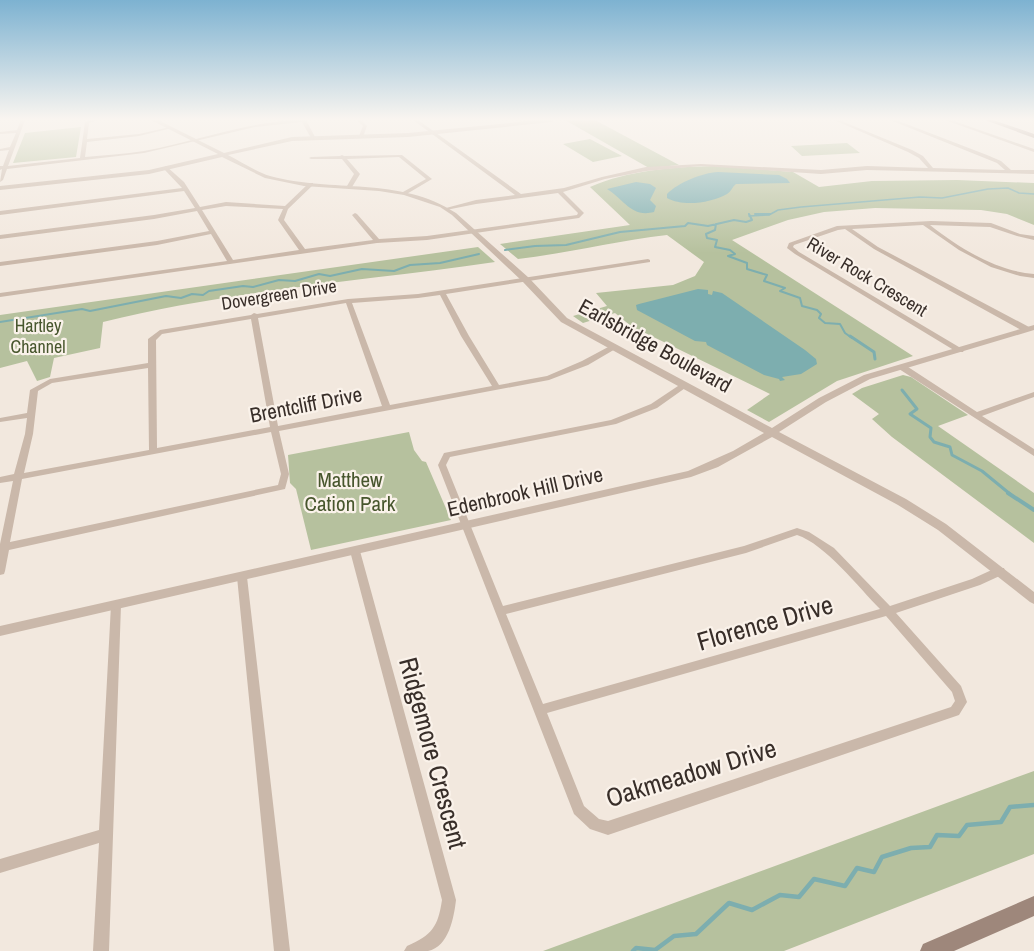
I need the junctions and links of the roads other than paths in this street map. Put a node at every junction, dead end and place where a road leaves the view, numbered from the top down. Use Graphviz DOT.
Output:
graph roads {
  1 [pos="29,164"];
  2 [pos="181,164"];
  3 [pos="240,164"];
  4 [pos="349,164"];
  5 [pos="411,164"];
  6 [pos="478,164"];
  7 [pos="928,164"];
  8 [pos="1002,164"];
  9 [pos="3,167"];
  10 [pos="166,168"];
  11 [pos="932,168"];
  12 [pos="1010,172"];
  13 [pos="1034,172"];
  14 [pos="0,180"];
  15 [pos="311,184"];
  16 [pos="350,186"];
  17 [pos="0,188"];
  18 [pos="186,189"];
  19 [pos="559,191"];
  20 [pos="405,194"];
  21 [pos="520,196"];
  22 [pos="286,208"];
  23 [pos="198,210"];
  24 [pos="448,210"];
  25 [pos="0,213"];
  26 [pos="355,215"];
  27 [pos="925,224"];
  28 [pos="845,226"];
  29 [pos="471,231"];
  30 [pos="213,232"];
  31 [pos="0,237"];
  32 [pos="1034,238"];
  33 [pos="377,241"];
  34 [pos="303,251"];
  35 [pos="648,261"];
  36 [pos="231,262"];
  37 [pos="0,264"];
  38 [pos="1034,276"];
  39 [pos="526,280"];
  40 [pos="442,292"];
  41 [pos="0,295"];
  42 [pos="348,301"];
  43 [pos="254,315"];
  44 [pos="1030,328"];
  45 [pos="613,348"];
  46 [pos="960,350"];
  47 [pos="152,365"];
  48 [pos="902,367"];
  49 [pos="684,386"];
  50 [pos="497,388"];
  51 [pos="1034,394"];
  52 [pos="387,408"];
  53 [pos="30,415"];
  54 [pos="976,415"];
  55 [pos="0,420"];
  56 [pos="274,429"];
  57 [pos="772,432"];
  58 [pos="153,451"];
  59 [pos="1034,453"];
  60 [pos="20,477"];
  61 [pos="0,480"];
  62 [pos="467,525"];
  63 [pos="2,547"];
  64 [pos="354,552"];
  65 [pos="0,571"];
  66 [pos="1000,571"];
  67 [pos="242,577"];
  68 [pos="1034,599"];
  69 [pos="116,605"];
  70 [pos="501,610"];
  71 [pos="888,612"];
  72 [pos="0,631"];
  73 [pos="540,710"];
  74 [pos="107,834"];
  75 [pos="0,866"];
  76 [pos="1034,906"];
  77 [pos="101,951"];
  78 [pos="282,951"];
  79 [pos="412,951"];
  80 [pos="930,951"];
  1 -- 9 [label="street"];
  2 -- 10 [label="street"];
  3 -- 15 [label="street, Earlsbridge Boulevard"];
  4 -- 16 [label="street"];
  5 -- 20 [label="street"];
  6 -- 21 [label="street"];
  7 -- 11 [label="street"];
  8 -- 12 [label="street"];
  9 -- 14 [label="street"];
  10 -- 17 [label="street"];
  10 -- 18 [label="street"];
  11 -- 12 [label="street"];
  11 -- 19 [label="street"];
  12 -- 13 [label="street"];
  15 -- 16 [label="street, Earlsbridge Boulevard"];
  15 -- 22 [label="street"];
  16 -- 20 [label="street, Earlsbridge Boulevard"];
  18 -- 23 [label="street"];
  18 -- 25 [label="street"];
  19 -- 21 [label="street"];
  19 -- 29 [label="street"];
  20 -- 24 [label="street, Earlsbridge Boulevard"];
  21 -- 24 [label="street"];
  22 -- 23 [label="street"];
  22 -- 34 [label="street"];
  23 -- 30 [label="street"];
  23 -- 31 [label="street"];
  24 -- 29 [label="street, Earlsbridge Boulevard"];
  26 -- 33 [label="street"];
  27 -- 28 [label="street, River Rock Crescent"];
  27 -- 32 [label="street, River Rock Crescent"];
  27 -- 38 [label="street"];
  28 -- 44 [label="street"];
  28 -- 46 [label="street, River Rock Crescent"];
  29 -- 33 [label="street"];
  29 -- 39 [label="street, Earlsbridge Boulevard"];
  30 -- 36 [label="street"];
  30 -- 37 [label="street"];
  33 -- 34 [label="street"];
  34 -- 36 [label="street"];
  35 -- 39 [label="street, Dovergreen Drive"];
  36 -- 41 [label="street"];
  39 -- 40 [label="street, Dovergreen Drive"];
  39 -- 45 [label="street, Earlsbridge Boulevard"];
  40 -- 42 [label="street, Dovergreen Drive"];
  40 -- 50 [label="street"];
  42 -- 43 [label="street, Dovergreen Drive"];
  42 -- 52 [label="street"];
  43 -- 47 [label="street, Dovergreen Drive"];
  43 -- 56 [label="street"];
  44 -- 46 [label="street, Edenbrook Hill Drive"];
  45 -- 49 [label="street, Earlsbridge Boulevard"];
  45 -- 50 [label="street, Brentcliff Drive"];
  46 -- 48 [label="street, Edenbrook Hill Drive"];
  47 -- 53 [label="street"];
  47 -- 58 [label="street, Dovergreen Drive"];
  48 -- 54 [label="street"];
  48 -- 57 [label="street, Edenbrook Hill Drive"];
  49 -- 57 [label="street, Earlsbridge Boulevard"];
  49 -- 62 [label="street, Oakmeadow Drive"];
  50 -- 52 [label="street, Brentcliff Drive"];
  51 -- 54 [label="street"];
  52 -- 56 [label="street, Brentcliff Drive"];
  53 -- 55 [label="street"];
  53 -- 60 [label="street"];
  54 -- 59 [label="street"];
  56 -- 58 [label="street, Brentcliff Drive"];
  56 -- 63 [label="street"];
  57 -- 62 [label="street, Edenbrook Hill Drive"];
  57 -- 66 [label="street, Earlsbridge Boulevard"];
  58 -- 60 [label="street, Brentcliff Drive"];
  60 -- 61 [label="street, Brentcliff Drive"];
  60 -- 63 [label="street"];
  62 -- 64 [label="street, Edenbrook Hill Drive"];
  62 -- 70 [label="street, Oakmeadow Drive"];
  63 -- 65 [label="street"];
  64 -- 67 [label="street, Edenbrook Hill Drive"];
  64 -- 79 [label="street, Ridgemore Crescent"];
  66 -- 68 [label="street, Earlsbridge Boulevard"];
  66 -- 71 [label="street, Florence Drive"];
  67 -- 69 [label="street, Edenbrook Hill Drive"];
  67 -- 78 [label="street"];
  69 -- 72 [label="street, Edenbrook Hill Drive"];
  69 -- 74 [label="street"];
  70 -- 71 [label="street"];
  70 -- 73 [label="street, Oakmeadow Drive"];
  71 -- 73 [label="street, Florence Drive"];
  71 -- 73 [label="street, Oakmeadow Drive"];
  74 -- 75 [label="street"];
  74 -- 77 [label="street"];
  76 -- 80 [label="main road"];
}
